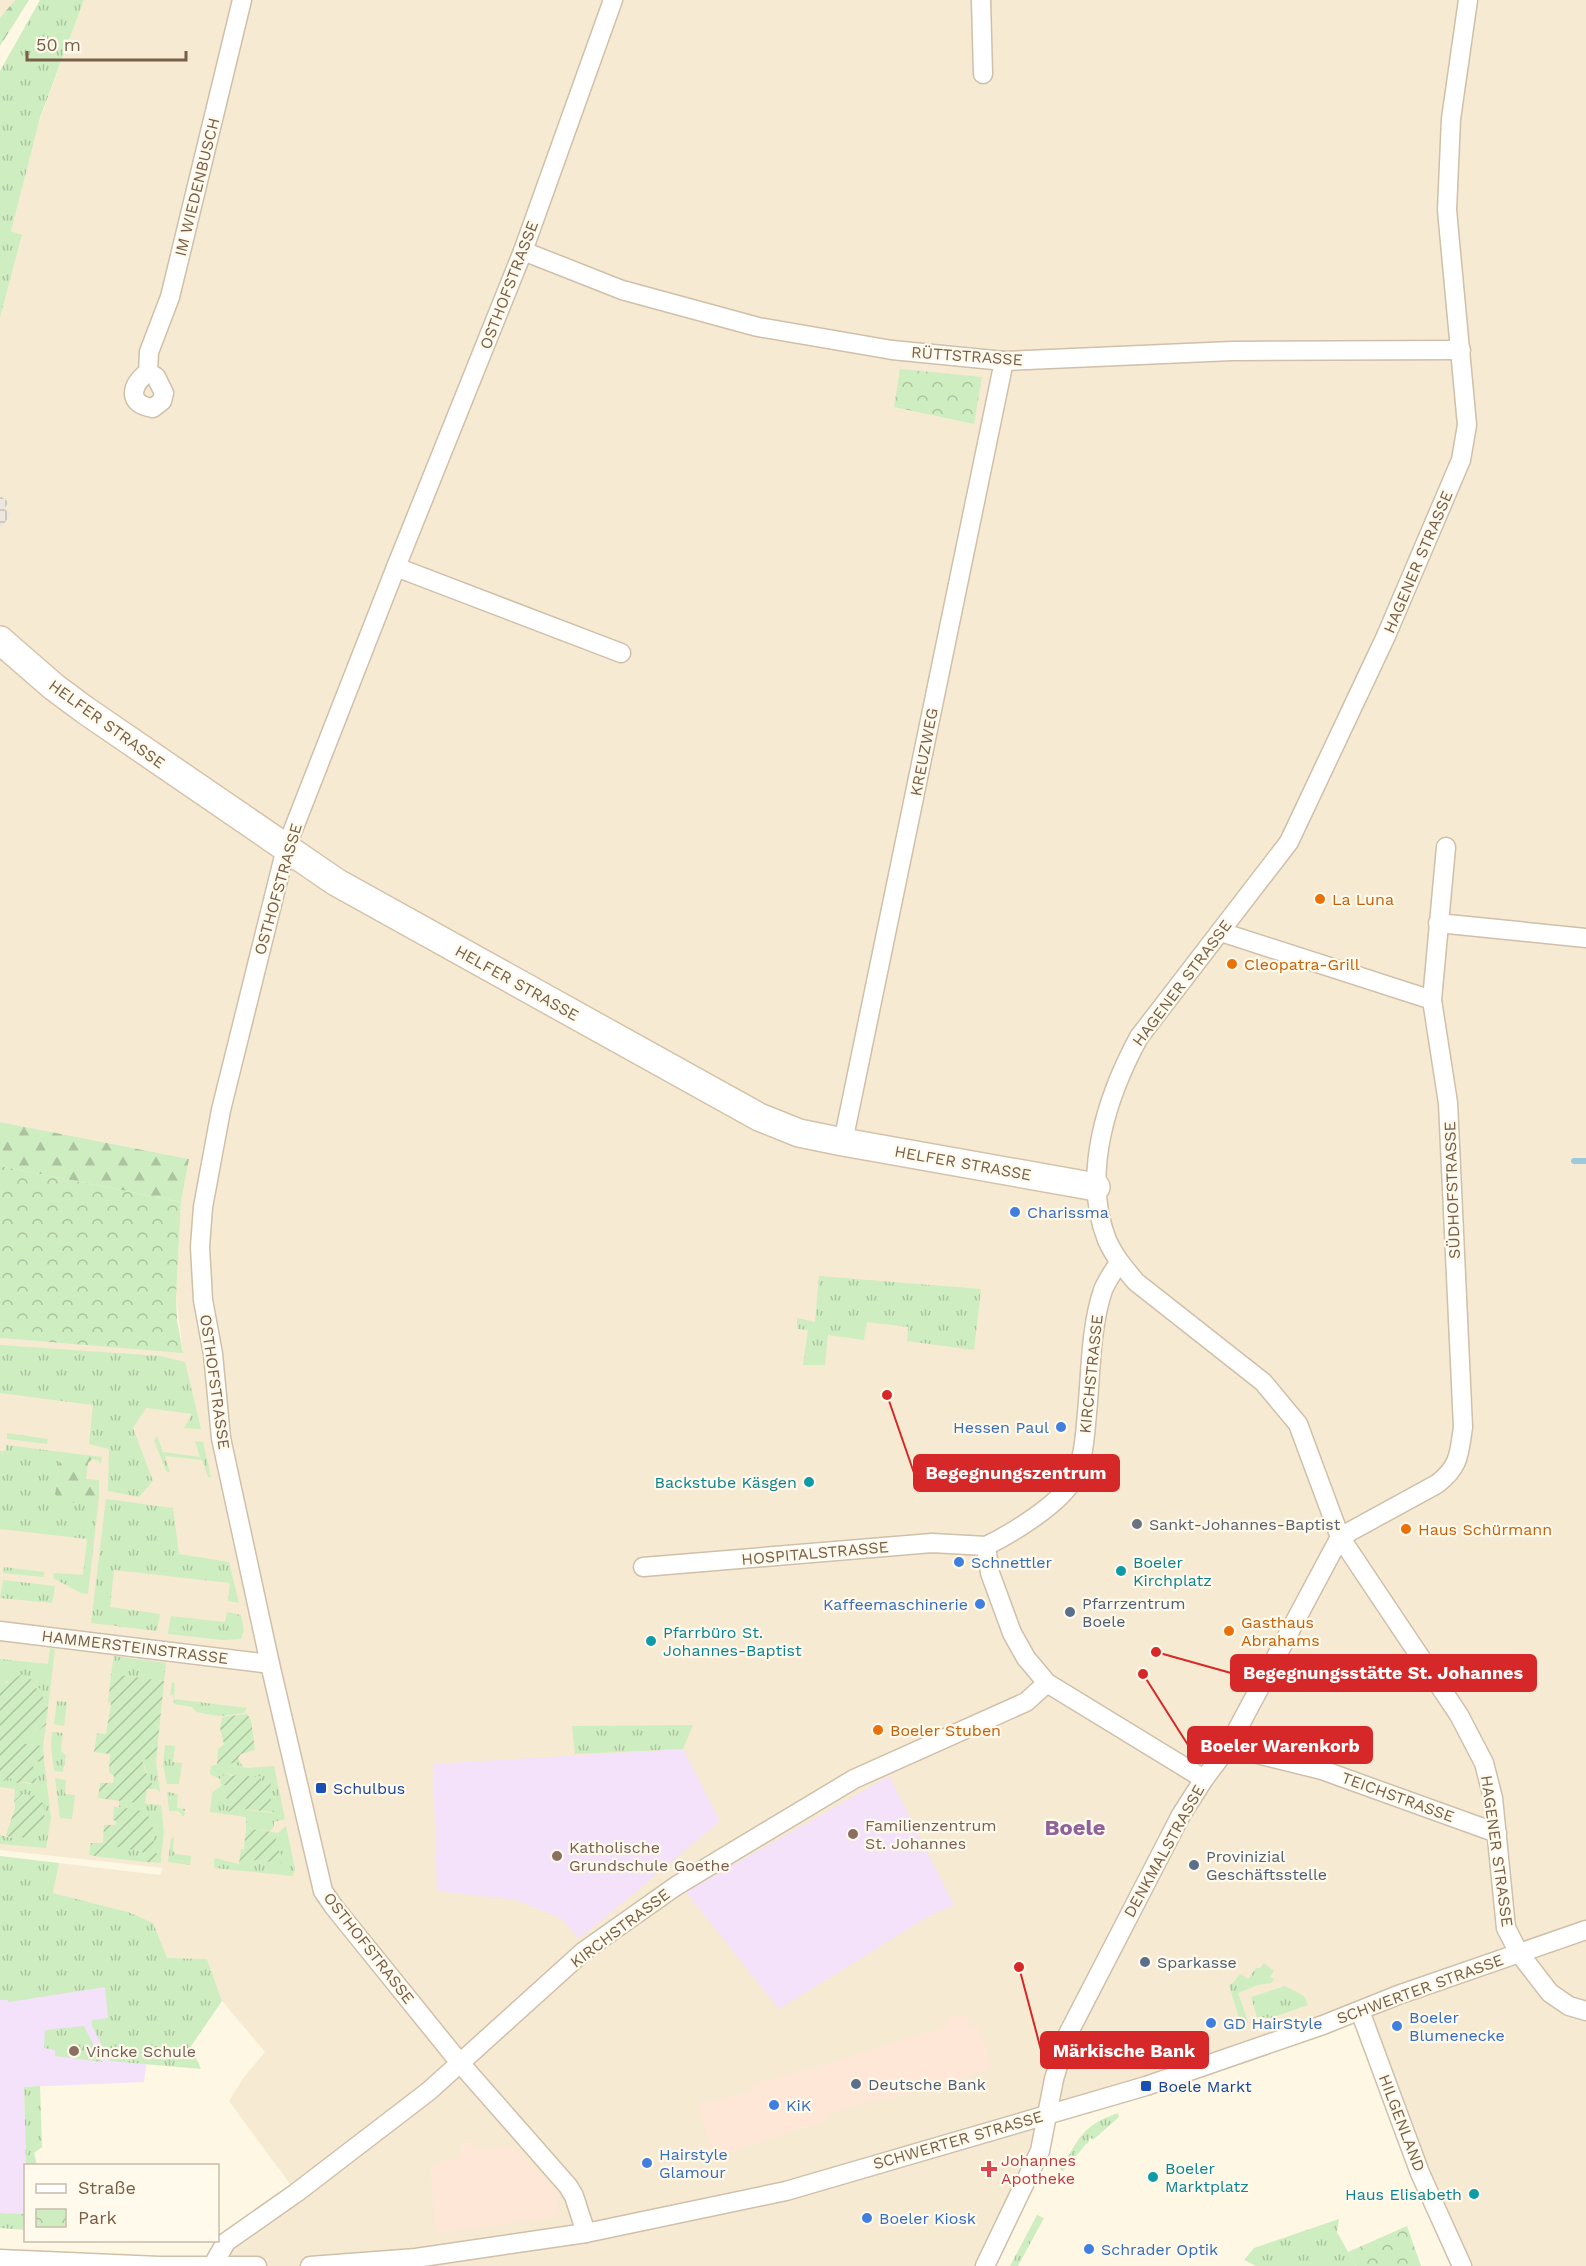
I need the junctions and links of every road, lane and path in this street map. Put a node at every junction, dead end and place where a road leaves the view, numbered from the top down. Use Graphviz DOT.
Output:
graph roads {
  1 [pos="242,0"];
  2 [pos="613,0"];
  3 [pos="981,0"];
  4 [pos="1468,0"];
  5 [pos="983,74"];
  6 [pos="524,251"];
  7 [pos="1461,350"];
  8 [pos="1004,362"];
  9 [pos="148,372"];
  10 [pos="396,567"];
  11 [pos="0,640"];
  12 [pos="621,654"];
  13 [pos="1446,847"];
  14 [pos="286,848"];
  15 [pos="1438,923"];
  16 [pos="1221,932"];
  17 [pos="1586,938"];
  18 [pos="1432,1000"];
  19 [pos="843,1142"];
  20 [pos="1096,1187"];
  21 [pos="1119,1262"];
  22 [pos="1340,1537"];
  23 [pos="986,1546"];
  24 [pos="643,1567"];
  25 [pos="0,1631"];
  26 [pos="270,1664"];
  27 [pos="1047,1683"];
  28 [pos="1228,1747"];
  29 [pos="1204,1779"];
  30 [pos="1497,1833"];
  31 [pos="1586,1930"];
  32 [pos="1519,1953"];
  33 [pos="1360,2011"];
  34 [pos="1586,2011"];
  35 [pos="460,2063"];
  36 [pos="1049,2114"];
  37 [pos="586,2233"];
  38 [pos="0,2259"];
  39 [pos="213,2265"];
  40 [pos="257,2266"];
  41 [pos="310,2266"];
  42 [pos="985,2266"];
  43 [pos="1462,2266"];
  1 -- 9 [label="street, IM WIEDENBUSCH"];
  2 -- 6 [label="street, OSTHOFSTRASSE"];
  3 -- 5 [label="street"];
  4 -- 7 [label="street, HAGENER STRASSE"];
  6 -- 8 [label="street, RÜTTSTRASSE"];
  6 -- 10 [label="street, OSTHOFSTRASSE"];
  7 -- 8 [label="street, RÜTTSTRASSE"];
  7 -- 16 [label="street, HAGENER STRASSE"];
  8 -- 19 [label="street, KREUZWEG"];
  10 -- 12 [label="street"];
  10 -- 14 [label="street, OSTHOFSTRASSE"];
  11 -- 14 [label="street, HELFER STRASSE"];
  13 -- 15 [label="street, SÜDHOFSTRASSE"];
  14 -- 19 [label="street, HELFER STRASSE"];
  14 -- 26 [label="street, OSTHOFSTRASSE"];
  15 -- 17 [label="street"];
  15 -- 18 [label="street, SÜDHOFSTRASSE"];
  16 -- 18 [label="street"];
  16 -- 20 [label="street, HAGENER STRASSE"];
  18 -- 22 [label="street, SÜDHOFSTRASSE"];
  19 -- 20 [label="street, HELFER STRASSE"];
  20 -- 21 [label="street, HAGENER STRASSE"];
  21 -- 22 [label="street, HAGENER STRASSE"];
  21 -- 23 [label="street, KIRCHSTRASSE"];
  22 -- 28 [label="street, DENKMALSTRASSE"];
  22 -- 30 [label="street, HAGENER STRASSE"];
  23 -- 24 [label="street, HOSPITALSTRASSE"];
  23 -- 27 [label="street"];
  25 -- 26 [label="street, HAMMERSTEINSTRASSE"];
  26 -- 35 [label="street, OSTHOFSTRASSE"];
  27 -- 29 [label="street"];
  27 -- 35 [label="street, KIRCHSTRASSE"];
  28 -- 29 [label="street, DENKMALSTRASSE"];
  28 -- 30 [label="street, TEICHSTRASSE"];
  29 -- 36 [label="street, DENKMALSTRASSE"];
  30 -- 32 [label="street, HAGENER STRASSE"];
  31 -- 32 [label="street, SCHWERTER STRASSE"];
  32 -- 33 [label="street, SCHWERTER STRASSE"];
  32 -- 34 [label="street, HAGENER STRASSE"];
  33 -- 36 [label="street, SCHWERTER STRASSE"];
  33 -- 43 [label="street, HILGENLAND"];
  35 -- 37 [label="street, OSTHOFSTRASSE"];
  35 -- 39 [label="street, KIRCHSTRASSE"];
  36 -- 37 [label="street, SCHWERTER STRASSE"];
  36 -- 42 [label="street, DENKMALSTRASSE"];
  37 -- 41 [label="street, SCHWERTER STRASSE"];
  38 -- 39 [label="street"];
  39 -- 40 [label="street"];
}
